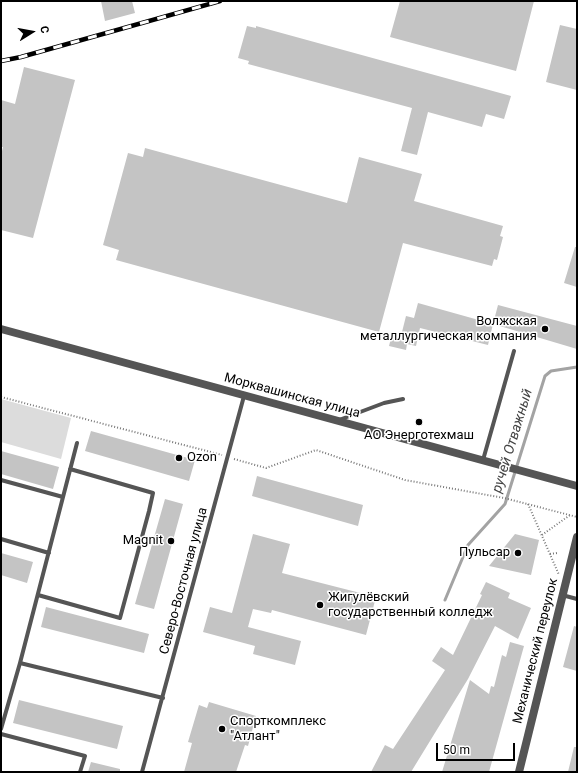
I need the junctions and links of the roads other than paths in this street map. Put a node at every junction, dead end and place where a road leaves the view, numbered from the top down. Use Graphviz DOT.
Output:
graph roads {
  1 [pos="1,329"];
  2 [pos="514,351"];
  3 [pos="244,396"];
  4 [pos="403,399"];
  5 [pos="336,421"];
  6 [pos="77,442"];
  7 [pos="483,460"];
  8 [pos="70,469"];
  9 [pos="1,480"];
  10 [pos="577,486"];
  11 [pos="63,497"];
  12 [pos="577,537"];
  13 [pos="1,539"];
  14 [pos="49,553"];
  15 [pos="563,591"];
  16 [pos="38,595"];
  17 [pos="577,599"];
  18 [pos="20,663"];
  19 [pos="163,698"];
  20 [pos="1,729"];
  21 [pos="1,734"];
  22 [pos="80,772"];
  23 [pos="142,772"];
  24 [pos="519,772"];
  1 -- 3 [label="street, Морквашинская улица"];
  2 -- 7 [label="lane"];
  3 -- 5 [label="street, Морквашинская улица"];
  3 -- 19 [label="lane, Северо-Восточная улица"];
  4 -- 5 [label="lane"];
  5 -- 7 [label="street, Морквашинская улица"];
  6 -- 8 [label="lane"];
  7 -- 10 [label="street, Морквашинская улица"];
  8 -- 11 [label="lane"];
  8 -- 16 [label="lane"];
  9 -- 11 [label="lane"];
  11 -- 14 [label="lane"];
  12 -- 15 [label="street, Механический переулок"];
  13 -- 14 [label="lane"];
  14 -- 16 [label="lane"];
  15 -- 17 [label="lane"];
  15 -- 24 [label="street, Механический переулок"];
  16 -- 18 [label="lane"];
  18 -- 19 [label="lane"];
  18 -- 20 [label="lane"];
  19 -- 23 [label="lane, Северо-Восточная улица"];
  21 -- 22 [label="lane"];
}
